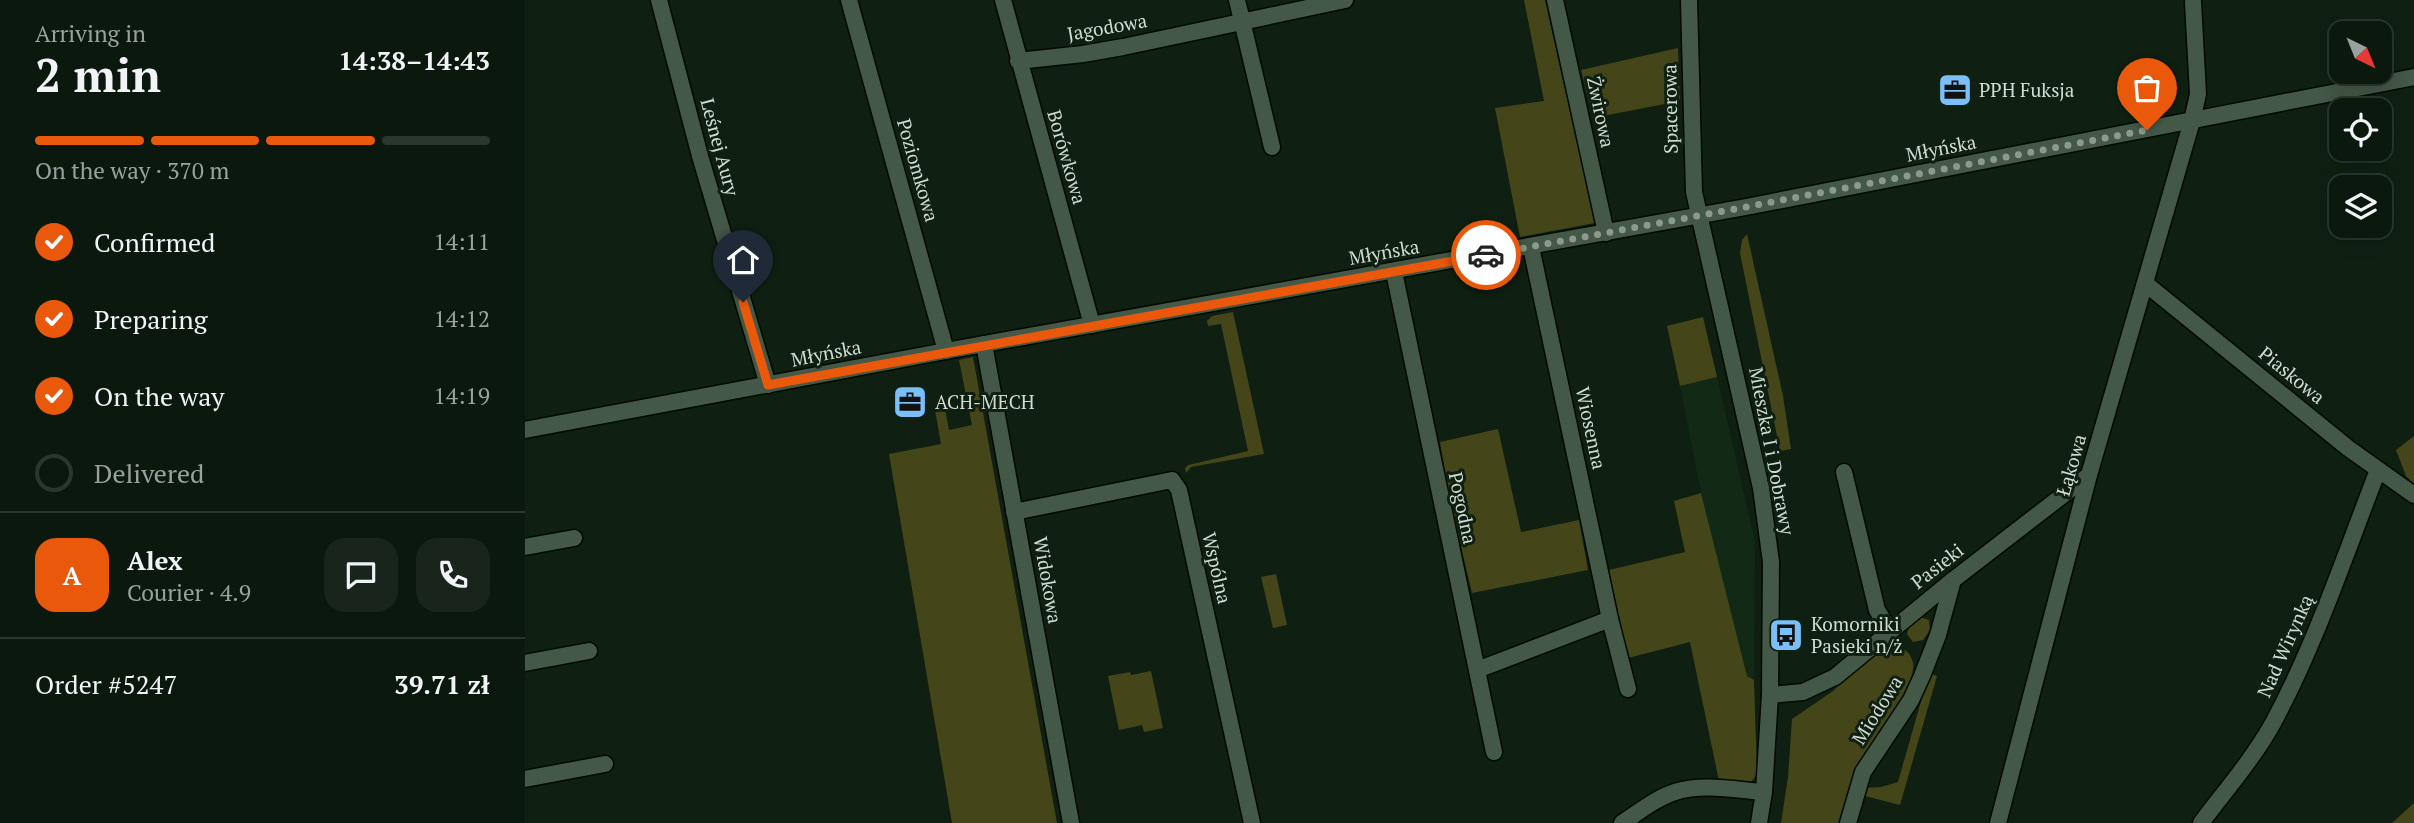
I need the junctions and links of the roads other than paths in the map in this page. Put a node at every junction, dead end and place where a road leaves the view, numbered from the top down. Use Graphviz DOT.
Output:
graph roads {
  1 [pos="659,0"];
  2 [pos="849,0"];
  3 [pos="1003,0"];
  4 [pos="1237,0"];
  5 [pos="1345,0"];
  6 [pos="1555,0"];
  7 [pos="1689,0"];
  8 [pos="2193,2"];
  9 [pos="1242,21"];
  10 [pos="1018,61"];
  11 [pos="2414,77"];
  12 [pos="2192,121"];
  13 [pos="1272,147"];
  14 [pos="1699,216"];
  15 [pos="1606,233"];
  16 [pos="1531,247"];
  17 [pos="1394,272"];
  18 [pos="2146,284"];
  19 [pos="1092,325"];
  20 [pos="984,344"];
  21 [pos="946,351"];
  22 [pos="768,385"];
  23 [pos="525,430"];
  24 [pos="2378,470"];
  25 [pos="1844,472"];
  26 [pos="2089,475"];
  27 [pos="2414,495"];
  28 [pos="1014,512"];
  29 [pos="574,538"];
  30 [pos="525,547"];
  31 [pos="1953,580"];
  32 [pos="1610,619"];
  33 [pos="1889,631"];
  34 [pos="589,651"];
  35 [pos="525,663"];
  36 [pos="1477,670"];
  37 [pos="1628,689"];
  38 [pos="1770,695"];
  39 [pos="1494,752"];
  40 [pos="605,764"];
  41 [pos="525,779"];
  42 [pos="1764,793"];
  43 [pos="1070,823"];
  44 [pos="1252,823"];
  45 [pos="1622,823"];
  46 [pos="1759,823"];
  47 [pos="1847,823"];
  48 [pos="1998,823"];
  49 [pos="2201,823"];
  1 -- 22 [label="street, Leśnej Aury"];
  2 -- 21 [label="street, Poziomkowa"];
  3 -- 10 [label="street, Borówkowa"];
  4 -- 9 [label="street"];
  5 -- 9 [label="street, Jagodowa"];
  6 -- 15 [label="street, Żwirowa"];
  7 -- 14 [label="street, Spacerowa"];
  8 -- 12 [label="street, Łąkowa"];
  9 -- 10 [label="street, Jagodowa"];
  9 -- 13 [label="street"];
  10 -- 19 [label="street, Borówkowa"];
  11 -- 12 [label="street, Młyńska"];
  12 -- 14 [label="street, Młyńska"];
  12 -- 18 [label="street, Łąkowa"];
  14 -- 15 [label="street, Młyńska"];
  14 -- 38 [label="street, Mieszka I i Dobrawy"];
  15 -- 16 [label="street, Młyńska"];
  16 -- 17 [label="street, Młyńska"];
  16 -- 32 [label="street, Wiosenna"];
  17 -- 19 [label="street, Młyńska"];
  17 -- 36 [label="street, Pogodna"];
  18 -- 24 [label="street, Piaskowa"];
  18 -- 26 [label="street, Łąkowa"];
  19 -- 20 [label="street, Młyńska"];
  20 -- 21 [label="street, Młyńska"];
  20 -- 28 [label="street, Widokowa"];
  21 -- 22 [label="street, Młyńska"];
  22 -- 23 [label="street, Młyńska"];
  24 -- 27 [label="street, Piaskowa"];
  24 -- 49 [label="street, Nad Wirynką"];
  25 -- 33 [label="street"];
  26 -- 31 [label="street, Pasieki"];
  26 -- 48 [label="street, Łąkowa"];
  28 -- 43 [label="street, Widokowa"];
  28 -- 44 [label="street, Wspólna"];
  29 -- 30 [label="street"];
  31 -- 33 [label="street, Pasieki"];
  31 -- 47 [label="street, Miodowa"];
  32 -- 36 [label="street"];
  32 -- 37 [label="street, Wiosenna"];
  33 -- 38 [label="street, Pasieki"];
  34 -- 35 [label="street"];
  36 -- 39 [label="street, Pogodna"];
  38 -- 42 [label="street, Mieszka I i Dobrawy"];
  40 -- 41 [label="street"];
  42 -- 45 [label="street"];
  42 -- 46 [label="street, Mieszka I i Dobrawy"];
}
